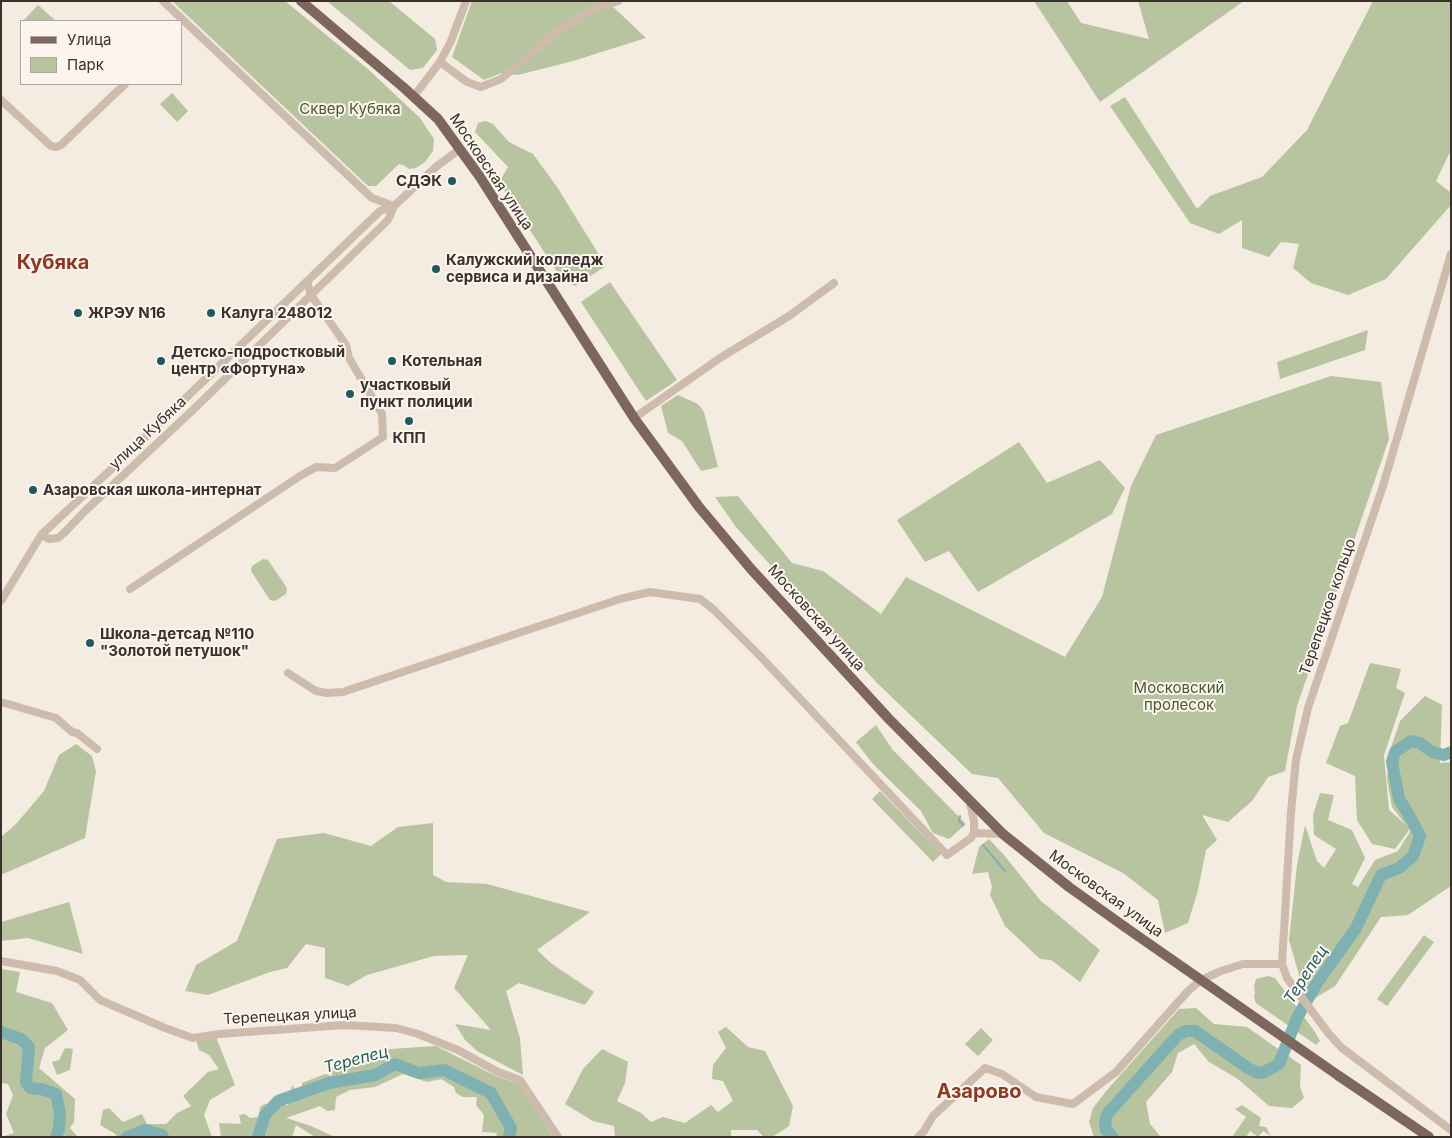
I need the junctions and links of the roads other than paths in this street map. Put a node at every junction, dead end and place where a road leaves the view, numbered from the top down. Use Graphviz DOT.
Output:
graph roads {
  1 [pos="163,1"];
  2 [pos="301,1"];
  3 [pos="466,1"];
  4 [pos="618,1"];
  5 [pos="188,23"];
  6 [pos="182,29"];
  7 [pos="440,62"];
  8 [pos="124,85"];
  9 [pos="414,96"];
  10 [pos="1,100"];
  11 [pos="460,148"];
  12 [pos="394,206"];
  13 [pos="1451,254"];
  14 [pos="307,282"];
  15 [pos="834,284"];
  16 [pos="311,295"];
  17 [pos="634,418"];
  18 [pos="41,534"];
  19 [pos="130,589"];
  20 [pos="1,601"];
  21 [pos="288,673"];
  22 [pos="1,702"];
  23 [pos="97,749"];
  24 [pos="969,799"];
  25 [pos="974,833"];
  26 [pos="1004,834"];
  27 [pos="1,961"];
  28 [pos="1282,964"];
  29 [pos="1451,1130"];
  30 [pos="558,1137"];
  31 [pos="918,1137"];
  32 [pos="1429,1137"];
  1 -- 5 [label="street"];
  2 -- 9 [label="main road, Московская улица"];
  3 -- 7 [label="street"];
  4 -- 7 [label="street"];
  5 -- 6 [label="street"];
  5 -- 12 [label="street"];
  7 -- 9 [label="street"];
  8 -- 10 [label="street"];
  9 -- 11 [label="main road, Московская улица"];
  11 -- 12 [label="street, улица Кубяка"];
  11 -- 17 [label="main road, Московская улица"];
  12 -- 14 [label="street, улица Кубяка"];
  12 -- 16 [label="street, улица Кубяка"];
  13 -- 28 [label="street, Терепецкое кольцо"];
  14 -- 16 [label="street"];
  14 -- 18 [label="street, улица Кубяка"];
  15 -- 17 [label="street"];
  16 -- 18 [label="street, улица Кубяка"];
  16 -- 19 [label="street"];
  17 -- 24 [label="main road, Московская улица"];
  18 -- 20 [label="street, улица Кубяка"];
  21 -- 25 [label="street"];
  22 -- 23 [label="street"];
  24 -- 25 [label="street"];
  24 -- 26 [label="main road, Московская улица"];
  25 -- 26 [label="street"];
  26 -- 32 [label="main road, Московская улица, bridge"];
  27 -- 30 [label="street, Терепецкая улица"];
  28 -- 29 [label="street, Терепецкое кольцо"];
  28 -- 31 [label="street"];
}
